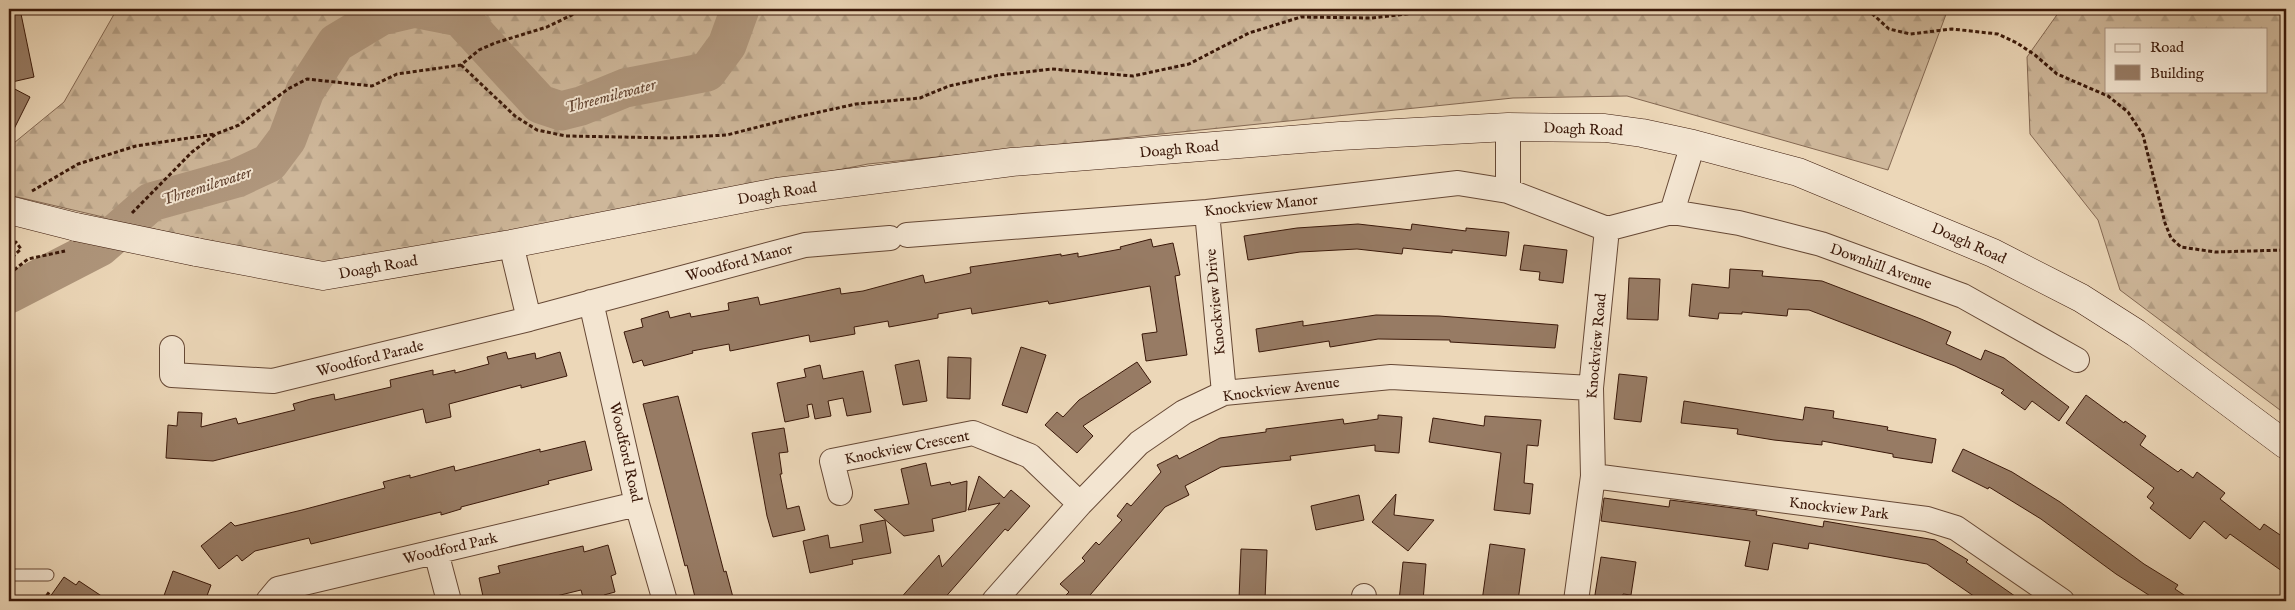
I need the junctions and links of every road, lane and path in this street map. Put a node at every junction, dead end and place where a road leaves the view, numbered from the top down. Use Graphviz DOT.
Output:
graph roads {
  1 [pos="584,9"];
  2 [pos="1451,9"];
  3 [pos="1867,9"];
  4 [pos="461,65"];
  5 [pos="1508,127"];
  6 [pos="216,134"];
  7 [pos="1693,144"];
  8 [pos="1508,191"];
  9 [pos="140,207"];
  10 [pos="15,212"];
  11 [pos="1207,212"];
  12 [pos="1672,212"];
  13 [pos="1606,229"];
  14 [pos="899,236"];
  15 [pos="511,244"];
  16 [pos="9,248"];
  17 [pos="2286,250"];
  18 [pos="9,260"];
  19 [pos="592,302"];
  20 [pos="529,318"];
  21 [pos="172,348"];
  22 [pos="2077,360"];
  23 [pos="1591,388"];
  24 [pos="1224,393"];
  25 [pos="2286,445"];
  26 [pos="1593,476"];
  27 [pos="840,493"];
  28 [pos="637,504"];
  29 [pos="1080,504"];
  30 [pos="436,552"];
  31 [pos="9,574"];
  32 [pos="48,575"];
  33 [pos="268,601"];
  34 [pos="449,601"];
  35 [pos="665,601"];
  36 [pos="994,601"];
  37 [pos="1576,601"];
  38 [pos="2062,601"];
  1 -- 4 [label="path"];
  2 -- 4 [label="path"];
  3 -- 17 [label="path"];
  4 -- 6 [label="path"];
  5 -- 7 [label="main road, Doagh Road"];
  5 -- 8 [label="street"];
  5 -- 15 [label="main road, Doagh Road"];
  6 -- 9 [label="path"];
  6 -- 10 [label="path"];
  7 -- 12 [label="street"];
  7 -- 25 [label="main road, Doagh Road"];
  8 -- 11 [label="street, Knockview Manor"];
  8 -- 13 [label="street, Knockview Manor"];
  10 -- 15 [label="main road, Doagh Road, bridge"];
  11 -- 14 [label="street, Knockview Manor"];
  11 -- 24 [label="street, Knockview Drive"];
  12 -- 13 [label="street"];
  12 -- 22 [label="street, Downhill Avenue"];
  13 -- 23 [label="street, Knockview Road"];
  14 -- 19 [label="street, Woodford Manor"];
  15 -- 20 [label="street"];
  16 -- 18 [label="path"];
  19 -- 20 [label="street, Woodford Parade"];
  19 -- 28 [label="street, Woodford Road"];
  20 -- 21 [label="street, Woodford Parade"];
  23 -- 24 [label="street, Knockview Avenue"];
  23 -- 26 [label="street, Knockview Road"];
  24 -- 29 [label="street, Knockview Avenue"];
  26 -- 37 [label="street, Knockview Road"];
  26 -- 38 [label="street, Knockview Park"];
  27 -- 29 [label="street, Knockview Crescent"];
  28 -- 30 [label="street, Woodford Park"];
  28 -- 35 [label="street, Woodford Road"];
  29 -- 36 [label="street, Knockview Avenue"];
  30 -- 33 [label="street, Woodford Park"];
  30 -- 34 [label="street"];
  31 -- 32 [label="lane"];
}
